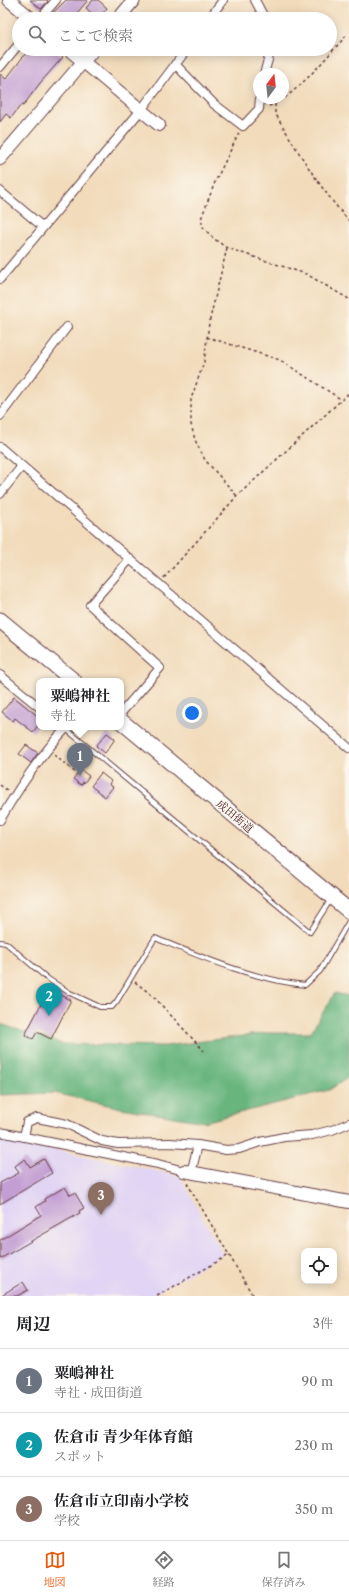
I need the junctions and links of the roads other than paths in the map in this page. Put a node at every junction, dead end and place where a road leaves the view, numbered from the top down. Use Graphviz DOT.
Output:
graph roads {
  1 [pos="9,0"];
  2 [pos="56,0"];
  3 [pos="134,0"];
  4 [pos="223,0"];
  5 [pos="255,0"];
  6 [pos="24,12"];
  7 [pos="46,12"];
  8 [pos="124,12"];
  9 [pos="214,12"];
  10 [pos="261,12"];
  11 [pos="12,52"];
  12 [pos="76,56"];
  13 [pos="88,56"];
  14 [pos="181,56"];
  15 [pos="269,56"];
  16 [pos="83,62"];
  17 [pos="175,64"];
  18 [pos="0,67"];
  19 [pos="266,68"];
  20 [pos="260,104"];
  21 [pos="141,110"];
  22 [pos="159,125"];
  23 [pos="0,159"];
  24 [pos="0,191"];
  25 [pos="43,228"];
  26 [pos="0,279"];
  27 [pos="67,327"];
  28 [pos="0,416"];
  29 [pos="0,447"];
  30 [pos="22,466"];
  31 [pos="0,494"];
  32 [pos="130,559"];
  33 [pos="0,620"];
  34 [pos="0,675"];
  35 [pos="70,678"];
  36 [pos="36,705"];
  37 [pos="124,710"];
  38 [pos="124,724"];
  39 [pos="63,730"];
  40 [pos="69,730"];
  41 [pos="349,748"];
  42 [pos="0,820"];
  43 [pos="332,897"];
  44 [pos="349,911"];
  45 [pos="349,921"];
  46 [pos="0,942"];
  47 [pos="349,1122"];
  48 [pos="0,1132"];
  49 [pos="24,1137"];
  50 [pos="198,1145"];
  51 [pos="188,1172"];
  52 [pos="349,1202"];
  1 -- 6 [label="street"];
  2 -- 7 [label="street"];
  3 -- 8 [label="street"];
  4 -- 9 [label="street"];
  5 -- 10 [label="street"];
  11 -- 18 [label="street"];
  12 -- 16 [label="street"];
  13 -- 16 [label="street"];
  14 -- 17 [label="street"];
  15 -- 19 [label="street"];
  16 -- 21 [label="street"];
  16 -- 23 [label="street"];
  17 -- 20 [label="street"];
  17 -- 21 [label="street"];
  21 -- 22 [label="street"];
  21 -- 25 [label="street"];
  24 -- 25 [label="street"];
  25 -- 26 [label="street"];
  27 -- 28 [label="street"];
  29 -- 30 [label="street"];
  30 -- 31 [label="street"];
  30 -- 32 [label="street"];
  32 -- 37 [label="street"];
  32 -- 41 [label="street"];
  33 -- 35 [label="highway"];
  34 -- 36 [label="street"];
  38 -- 43 [label="highway, 成田街道"];
  39 -- 42 [label="street"];
  40 -- 43 [label="lane"];
  43 -- 44 [label="highway, 成田街道"];
  45 -- 46 [label="lane"];
  47 -- 50 [label="street"];
  48 -- 49 [label="street"];
  49 -- 50 [label="street"];
  49 -- 51 [label="street"];
  50 -- 51 [label="street"];
  51 -- 52 [label="street"];
}
